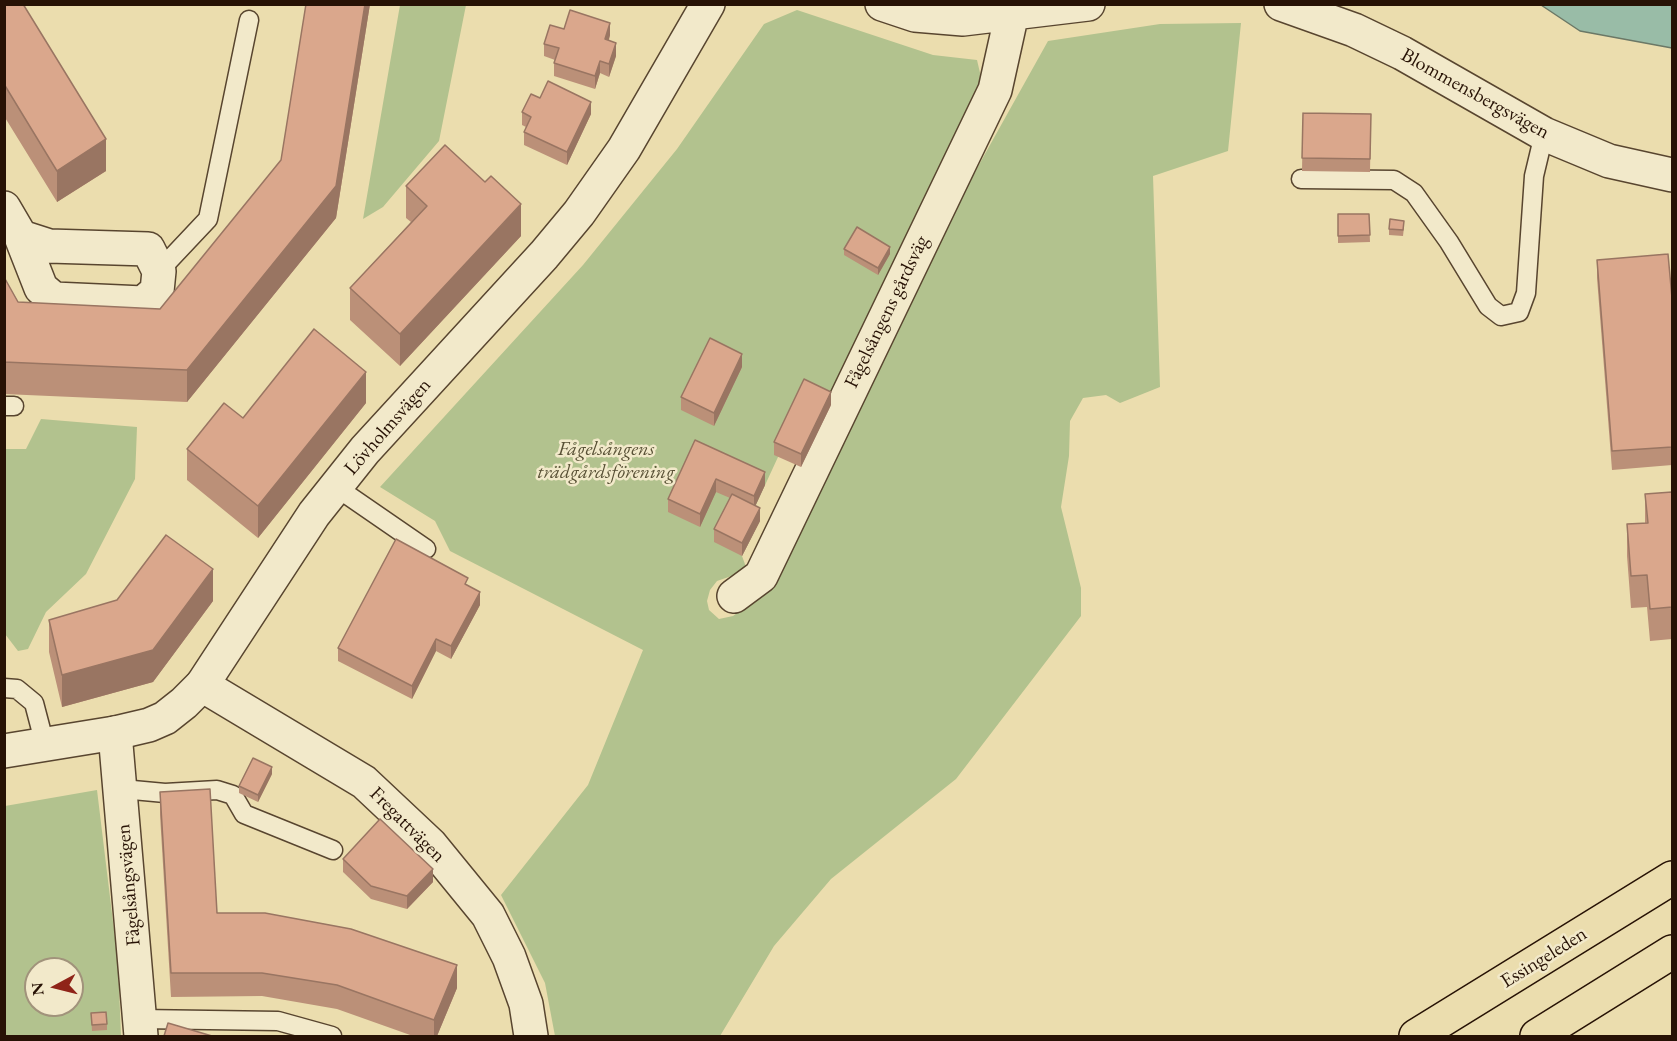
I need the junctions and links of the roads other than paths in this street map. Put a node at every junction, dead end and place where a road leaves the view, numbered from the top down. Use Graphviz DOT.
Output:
graph roads {
  1 [pos="708,4"];
  2 [pos="882,4"];
  3 [pos="1088,4"];
  4 [pos="1281,4"];
  5 [pos="1012,14"];
  6 [pos="249,20"];
  7 [pos="1544,134"];
  8 [pos="1672,175"];
  9 [pos="1301,179"];
  10 [pos="4,208"];
  11 [pos="21,237"];
  12 [pos="159,271"];
  13 [pos="336,487"];
  14 [pos="426,549"];
  15 [pos="734,596"];
  16 [pos="202,685"];
  17 [pos="4,688"];
  18 [pos="115,733"];
  19 [pos="45,745"];
  20 [pos="4,751"];
  21 [pos="122,789"];
  22 [pos="333,850"];
  23 [pos="1672,878"];
  24 [pos="1672,952"];
  25 [pos="141,1028"];
  26 [pos="332,1036"];
  27 [pos="531,1036"];
  28 [pos="1416,1036"];
  29 [pos="1537,1036"];
  1 -- 13 [label="street, Lövholmsvägen"];
  2 -- 5 [label="street"];
  3 -- 5 [label="street"];
  4 -- 7 [label="street, Blommensbergsvägen"];
  5 -- 15 [label="street, Fågelsångens gårdsväg"];
  6 -- 12 [label="lane"];
  7 -- 8 [label="street, Blommensbergsvägen"];
  7 -- 9 [label="lane"];
  10 -- 11 [label="street"];
  11 -- 12 [label="street"];
  11 -- 12 [label="street"];
  13 -- 14 [label="lane"];
  13 -- 16 [label="street, Lövholmsvägen"];
  16 -- 18 [label="street, Lövholmsvägen"];
  16 -- 27 [label="street, Fregattvägen"];
  17 -- 19 [label="lane"];
  18 -- 19 [label="street, Lövholmsvägen"];
  18 -- 21 [label="street, Fågelsångsvägen"];
  19 -- 20 [label="street, Lövholmsvägen"];
  21 -- 22 [label="lane"];
  21 -- 25 [label="street, Fågelsångsvägen"];
  23 -- 28 [label="highway, Essingeleden"];
  24 -- 29 [label="highway"];
  25 -- 26 [label="lane"];
}
